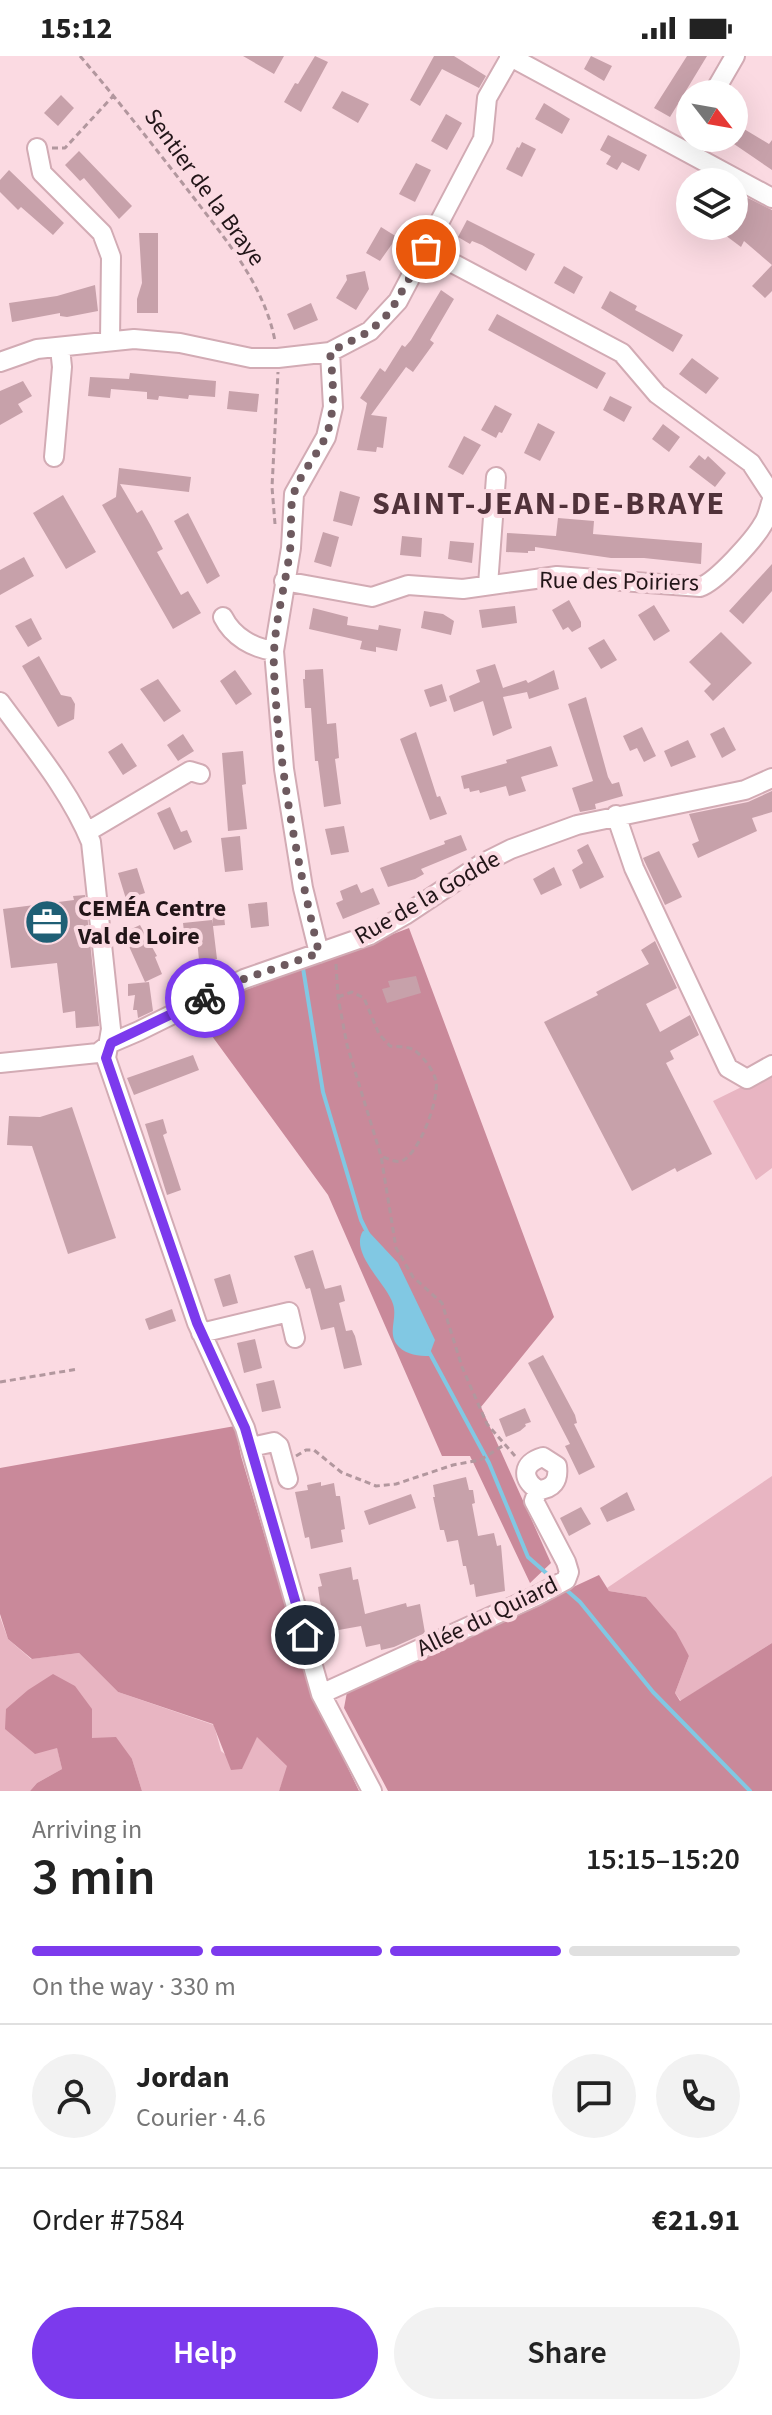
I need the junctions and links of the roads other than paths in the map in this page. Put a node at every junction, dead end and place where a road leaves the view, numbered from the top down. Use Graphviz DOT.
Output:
graph roads {
  1 [pos="510,56"];
  2 [pos="735,56"];
  3 [pos="721,80"];
  4 [pos="676,136"];
  5 [pos="37,148"];
  6 [pos="704,152"];
  7 [pos="771,195"];
  8 [pos="426,249"];
  9 [pos="110,340"];
  10 [pos="60,348"];
  11 [pos="330,352"];
  12 [pos="0,362"];
  13 [pos="54,457"];
  14 [pos="496,477"];
  15 [pos="772,498"];
  16 [pos="284,581"];
  17 [pos="488,585"];
  18 [pos="223,617"];
  19 [pos="274,651"];
  20 [pos="0,702"];
  21 [pos="200,774"];
  22 [pos="772,778"];
  23 [pos="616,815"];
  24 [pos="87,832"];
  25 [pos="326,951"];
  26 [pos="111,1043"];
  27 [pos="0,1063"];
  28 [pos="772,1065"];
  29 [pos="201,1333"];
  30 [pos="295,1338"];
  31 [pos="251,1447"];
  32 [pos="288,1479"];
  33 [pos="538,1490"];
  34 [pos="321,1694"];
  35 [pos="372,1791"];
  1 -- 4 [label="street"];
  1 -- 8 [label="street"];
  2 -- 3 [label="street"];
  5 -- 9 [label="street"];
  6 -- 7 [label="street"];
  8 -- 11 [label="street"];
  8 -- 15 [label="street, Rue des Poiriers"];
  9 -- 10 [label="street"];
  9 -- 11 [label="street"];
  10 -- 12 [label="street"];
  10 -- 13 [label="street"];
  11 -- 16 [label="street"];
  14 -- 17 [label="street"];
  15 -- 17 [label="street, Rue des Poiriers"];
  16 -- 17 [label="street, Rue des Poiriers"];
  16 -- 19 [label="street"];
  18 -- 19 [label="street"];
  19 -- 25 [label="street"];
  20 -- 24 [label="street"];
  21 -- 24 [label="street"];
  22 -- 23 [label="street, Rue de la Godde"];
  23 -- 25 [label="street, Rue de la Godde"];
  23 -- 28 [label="street"];
  24 -- 26 [label="street"];
  25 -- 26 [label="street, Rue de la Godde"];
  26 -- 27 [label="street, Rue de la Godde"];
  26 -- 29 [label="street"];
  29 -- 30 [label="street"];
  29 -- 31 [label="street"];
  31 -- 32 [label="street"];
  31 -- 34 [label="street"];
  33 -- 33 [label="street, Allée du Quiard"];
  33 -- 34 [label="street, Allée du Quiard"];
  34 -- 35 [label="street"];
}
